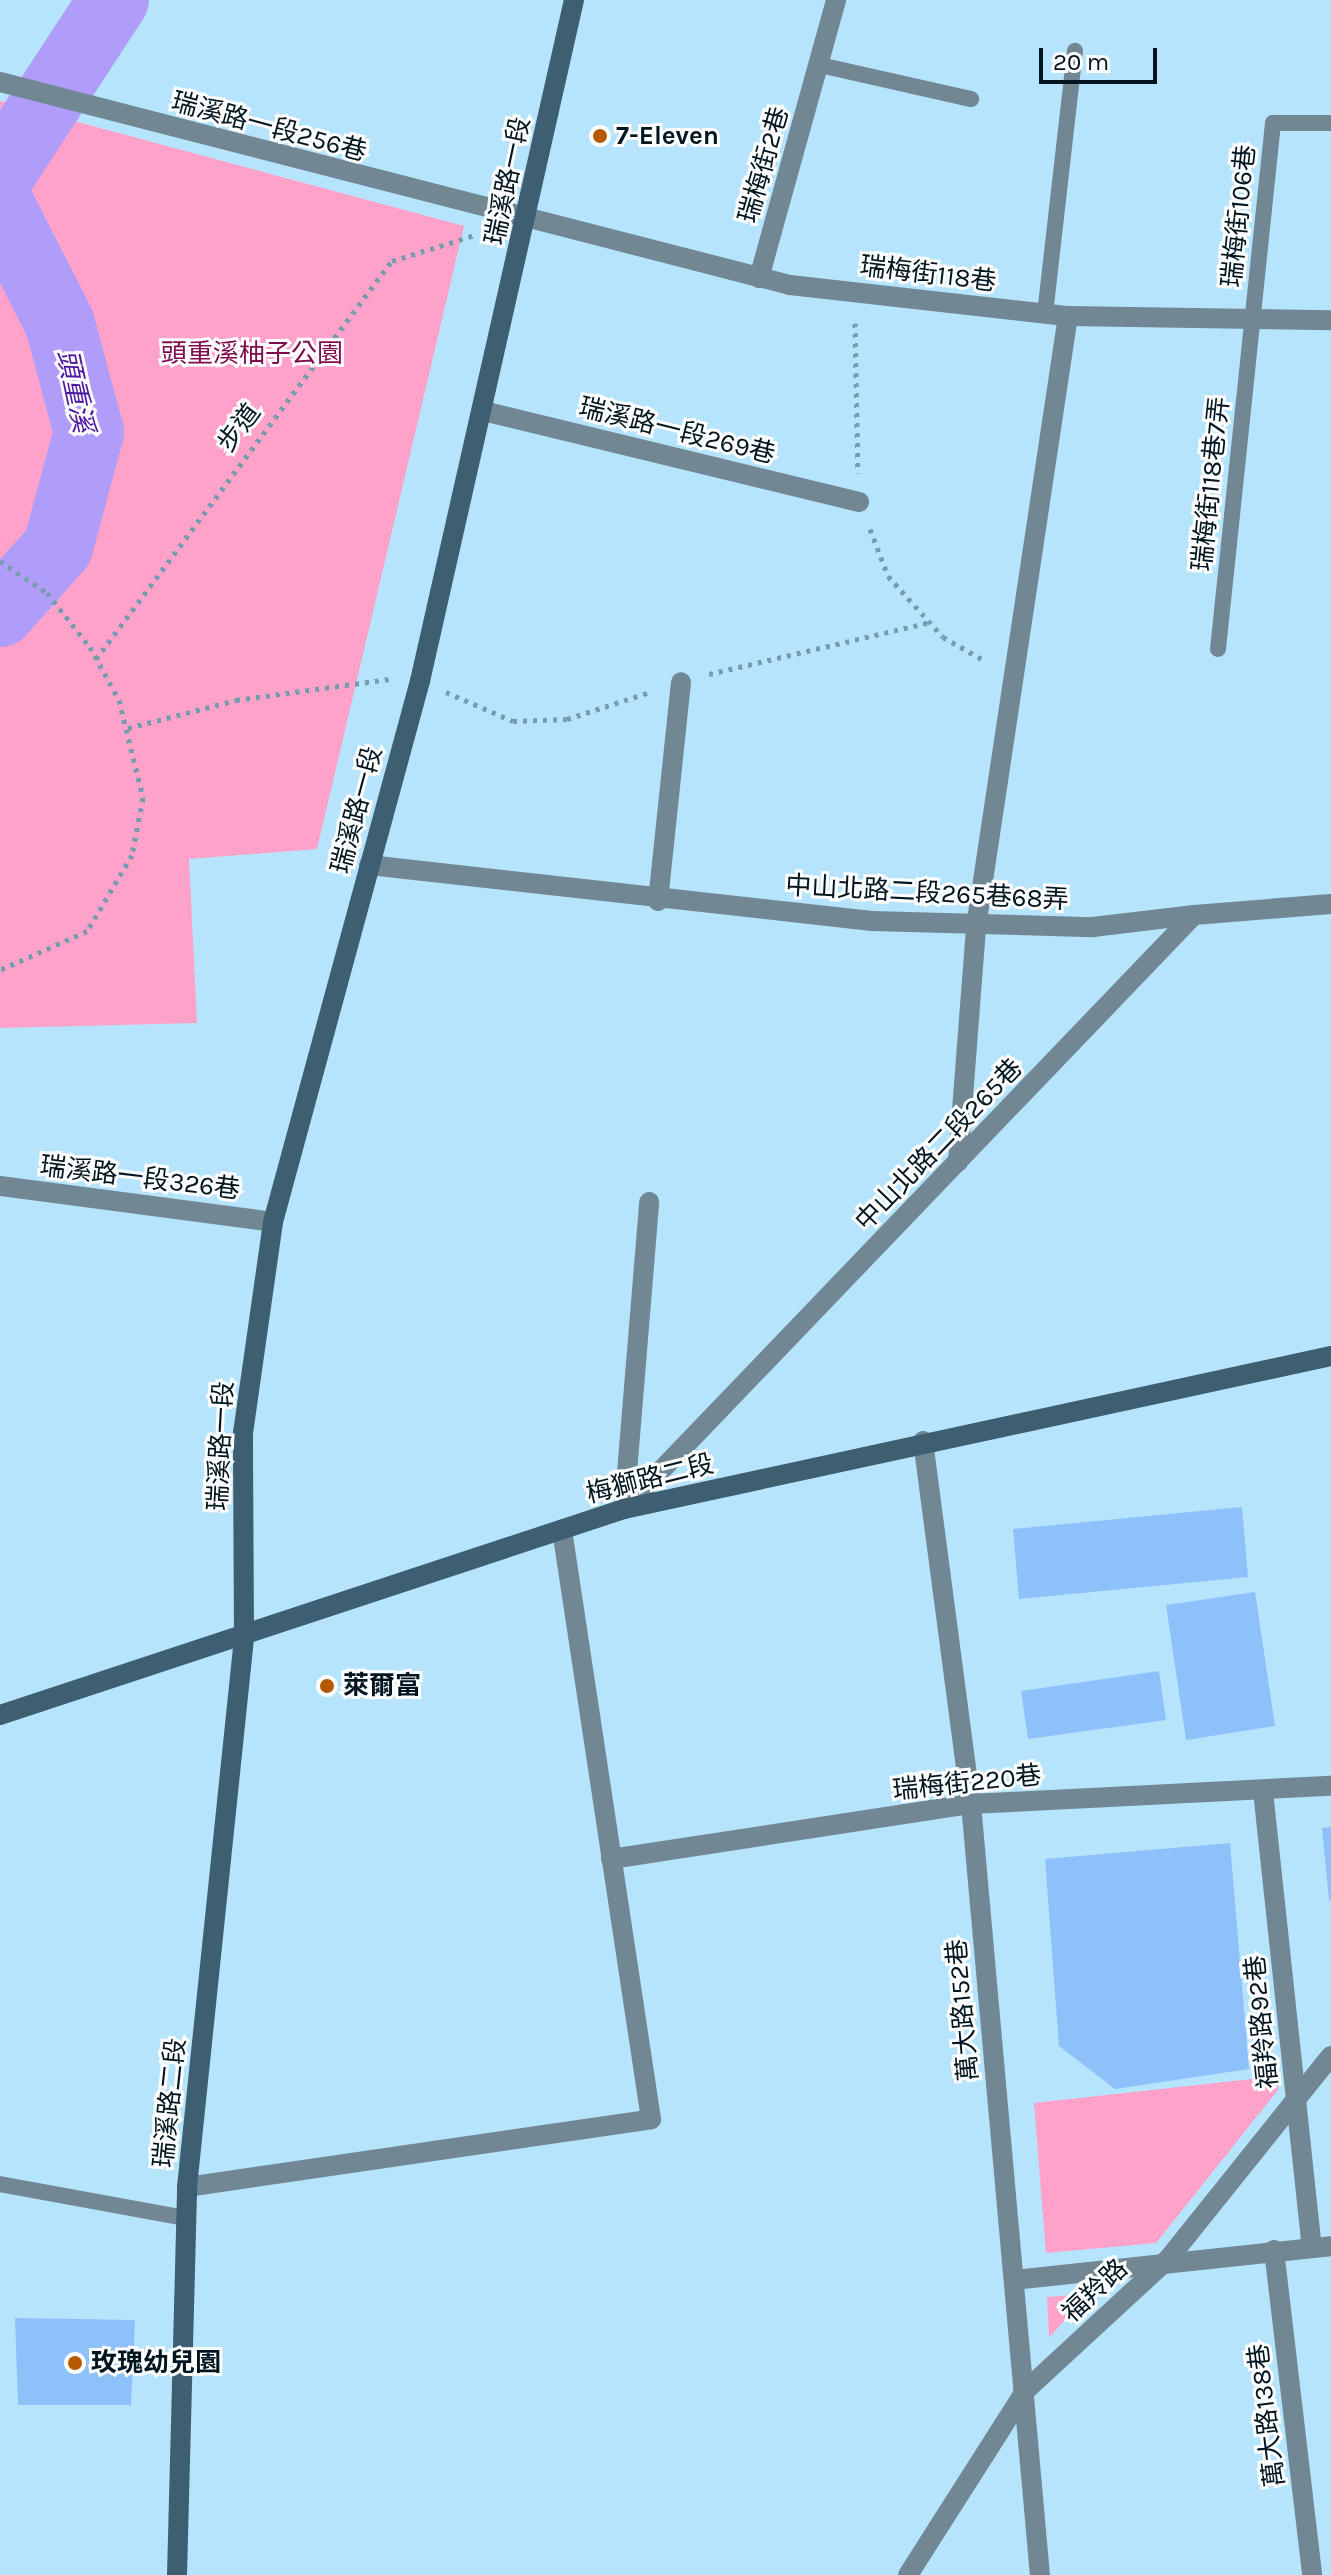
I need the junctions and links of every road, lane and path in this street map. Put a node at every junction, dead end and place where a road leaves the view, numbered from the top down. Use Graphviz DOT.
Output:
graph roads {
  1 [pos="574,0"];
  2 [pos="836,0"];
  3 [pos="1075,51"];
  4 [pos="820,65"];
  5 [pos="0,82"];
  6 [pos="971,99"];
  7 [pos="1331,123"];
  8 [pos="526,220"];
  9 [pos="759,278"];
  10 [pos="1045,314"];
  11 [pos="1068,316"];
  12 [pos="1331,320"];
  13 [pos="1252,324"];
  14 [pos="483,411"];
  15 [pos="859,502"];
  16 [pos="0,561"];
  17 [pos="1218,649"];
  18 [pos="96,659"];
  19 [pos="420,681"];
  20 [pos="681,682"];
  21 [pos="128,728"];
  22 [pos="369,865"];
  23 [pos="658,901"];
  24 [pos="1331,904"];
  25 [pos="1194,915"];
  26 [pos="976,927"];
  27 [pos="0,970"];
  28 [pos="958,1162"];
  29 [pos="0,1186"];
  30 [pos="649,1202"];
  31 [pos="273,1222"];
  32 [pos="1331,1356"];
  33 [pos="923,1441"];
  34 [pos="624,1509"];
  35 [pos="562,1530"];
  36 [pos="244,1638"];
  37 [pos="0,1715"];
  38 [pos="1331,1786"];
  39 [pos="1263,1791"];
  40 [pos="971,1804"];
  41 [pos="611,1859"];
  42 [pos="1331,2056"];
  43 [pos="1296,2096"];
  44 [pos="0,2184"];
  45 [pos="187,2187"];
  46 [pos="186,2218"];
  47 [pos="1322,2246"];
  48 [pos="1274,2250"];
  49 [pos="1169,2258"];
  50 [pos="1014,2280"];
  51 [pos="1025,2391"];
  52 [pos="177,2575"];
  53 [pos="908,2575"];
  54 [pos="1040,2575"];
  55 [pos="1312,2575"];
  1 -- 8 [label="street, 瑞溪路一段"];
  2 -- 4 [label="street, 瑞梅街2巷"];
  3 -- 10 [label="lane"];
  4 -- 6 [label="lane"];
  4 -- 9 [label="street, 瑞梅街2巷"];
  5 -- 8 [label="street, 瑞溪路一段256巷"];
  7 -- 13 [label="lane, 瑞梅街106巷"];
  8 -- 9 [label="street, 瑞梅街118巷"];
  8 -- 14 [label="street, 瑞溪路一段"];
  8 -- 18 [label="path, 步道"];
  9 -- 10 [label="street, 瑞梅街118巷"];
  10 -- 11 [label="street, 瑞梅街118巷"];
  11 -- 13 [label="street, 瑞梅街118巷"];
  11 -- 26 [label="street"];
  12 -- 13 [label="street, 瑞梅街118巷"];
  13 -- 17 [label="lane, 瑞梅街118巷7弄"];
  14 -- 15 [label="street, 瑞溪路一段269巷"];
  14 -- 19 [label="street, 瑞溪路一段"];
  16 -- 18 [label="path"];
  18 -- 21 [label="path"];
  19 -- 21 [label="path"];
  19 -- 22 [label="street, 瑞溪路一段"];
  20 -- 23 [label="street"];
  21 -- 27 [label="path"];
  22 -- 23 [label="street, 中山北路二段265巷68弄"];
  22 -- 31 [label="street, 瑞溪路一段"];
  23 -- 26 [label="street, 中山北路二段265巷68弄"];
  24 -- 25 [label="street"];
  25 -- 26 [label="street, 中山北路二段265巷68弄"];
  25 -- 28 [label="street, 中山北路二段265巷"];
  26 -- 28 [label="street"];
  28 -- 34 [label="street, 中山北路二段265巷"];
  29 -- 31 [label="street, 瑞溪路一段326巷"];
  30 -- 34 [label="street"];
  31 -- 36 [label="street, 瑞溪路一段"];
  32 -- 33 [label="street, 梅獅路二段"];
  33 -- 34 [label="street, 梅獅路二段"];
  33 -- 40 [label="street, 萬大路152巷"];
  34 -- 35 [label="street, 梅獅路二段"];
  35 -- 36 [label="street, 梅獅路二段"];
  35 -- 41 [label="street"];
  36 -- 37 [label="street, 梅獅路二段"];
  36 -- 45 [label="street, 瑞溪路二段"];
  38 -- 39 [label="street, 瑞梅街220巷"];
  39 -- 40 [label="street, 瑞梅街220巷"];
  39 -- 43 [label="street, 福羚路92巷"];
  40 -- 41 [label="street, 瑞梅街220巷"];
  40 -- 50 [label="street, 萬大路152巷"];
  41 -- 45 [label="street"];
  42 -- 43 [label="street, 福羚路"];
  43 -- 47 [label="street, 福羚路92巷"];
  43 -- 49 [label="street, 福羚路"];
  44 -- 46 [label="lane"];
  45 -- 46 [label="street, 瑞溪路二段"];
  46 -- 52 [label="street, 瑞溪路二段"];
  47 -- 48 [label="street"];
  48 -- 49 [label="street"];
  48 -- 55 [label="street, 萬大路138巷"];
  49 -- 50 [label="street"];
  49 -- 51 [label="street, 福羚路"];
  50 -- 51 [label="street, 萬大路152巷"];
  51 -- 53 [label="street, 福羚路"];
  51 -- 54 [label="street, 萬大路152巷"];
}
